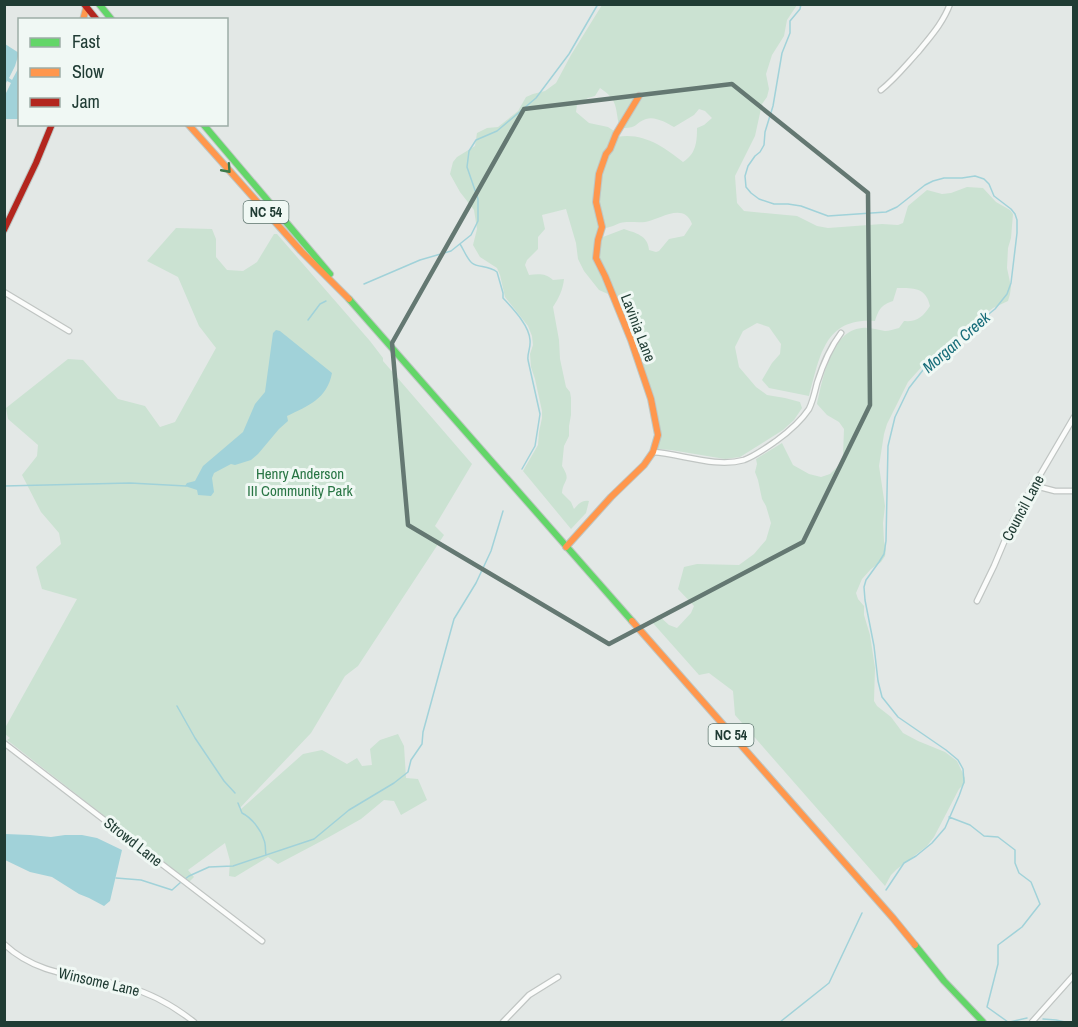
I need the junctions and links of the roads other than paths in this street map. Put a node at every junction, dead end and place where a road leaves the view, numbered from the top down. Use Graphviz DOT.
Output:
graph roads {
  1 [pos="99,4"];
  2 [pos="950,4"];
  3 [pos="86,6"];
  4 [pos="95,18"];
  5 [pos="110,18"];
  6 [pos="881,90"];
  7 [pos="639,96"];
  8 [pos="51,126"];
  9 [pos="190,126"];
  10 [pos="205,126"];
  11 [pos="4,230"];
  12 [pos="4,292"];
  13 [pos="346,297"];
  14 [pos="69,332"];
  15 [pos="841,333"];
  16 [pos="1074,417"];
  17 [pos="653,452"];
  18 [pos="1032,485"];
  19 [pos="1074,491"];
  20 [pos="566,547"];
  21 [pos="977,601"];
  22 [pos="4,743"];
  23 [pos="262,941"];
  24 [pos="4,944"];
  25 [pos="1074,975"];
  26 [pos="558,977"];
  27 [pos="194,1023"];
  28 [pos="503,1023"];
  29 [pos="983,1023"];
  30 [pos="1032,1023"];
  1 -- 5 [label="main road"];
  2 -- 6 [label="street"];
  3 -- 4 [label="main road"];
  7 -- 17 [label="main road, Lavinia Lane"];
  8 -- 11 [label="main road"];
  9 -- 13 [label="main road, NC 54, one-way"];
  10 -- 13 [label="main road, NC 54"];
  12 -- 14 [label="street"];
  13 -- 20 [label="main road, NC 54"];
  15 -- 17 [label="street"];
  16 -- 18 [label="street, Council Lane"];
  17 -- 20 [label="main road"];
  18 -- 19 [label="street"];
  18 -- 21 [label="street, Council Lane"];
  20 -- 29 [label="main road, NC 54"];
  22 -- 23 [label="street, Strowd Lane"];
  24 -- 27 [label="street, Winsome Lane"];
  25 -- 30 [label="street"];
  26 -- 28 [label="street"];
}
